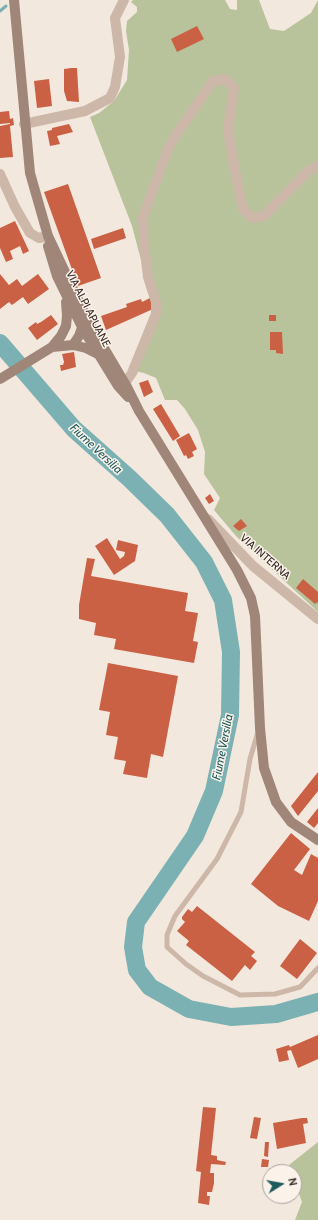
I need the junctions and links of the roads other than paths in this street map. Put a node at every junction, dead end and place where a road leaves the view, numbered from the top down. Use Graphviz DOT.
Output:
graph roads {
  1 [pos="14,0"];
  2 [pos="124,0"];
  3 [pos="24,124"];
  4 [pos="318,166"];
  5 [pos="0,174"];
  6 [pos="48,236"];
  7 [pos="68,290"];
  8 [pos="85,325"];
  9 [pos="64,330"];
  10 [pos="73,345"];
  11 [pos="52,347"];
  12 [pos="97,354"];
  13 [pos="0,379"];
  14 [pos="125,383"];
  15 [pos="135,404"];
  16 [pos="200,510"];
  17 [pos="318,619"];
  18 [pos="260,728"];
  19 [pos="318,840"];
  20 [pos="318,968"];
  1 -- 3 [label="main road, VIA ALPI APUANE"];
  2 -- 3 [label="street"];
  3 -- 6 [label="main road, VIA ALPI APUANE"];
  4 -- 14 [label="street"];
  5 -- 6 [label="street"];
  6 -- 7 [label="main road, VIA ALPI APUANE"];
  7 -- 8 [label="main road, VIA ALPI APUANE"];
  7 -- 9 [label="main road"];
  8 -- 9 [label="main road"];
  8 -- 10 [label="main road"];
  8 -- 12 [label="main road, VIA ALPI APUANE"];
  8 -- 14 [label="main road"];
  9 -- 11 [label="main road"];
  10 -- 11 [label="main road"];
  10 -- 12 [label="main road"];
  11 -- 13 [label="main road"];
  12 -- 15 [label="main road, VIA ALPI APUANE"];
  14 -- 15 [label="main road"];
  15 -- 16 [label="main road"];
  16 -- 17 [label="street, VIA INTERNA"];
  16 -- 18 [label="main road"];
  18 -- 19 [label="main road"];
  18 -- 20 [label="lane"];
}
